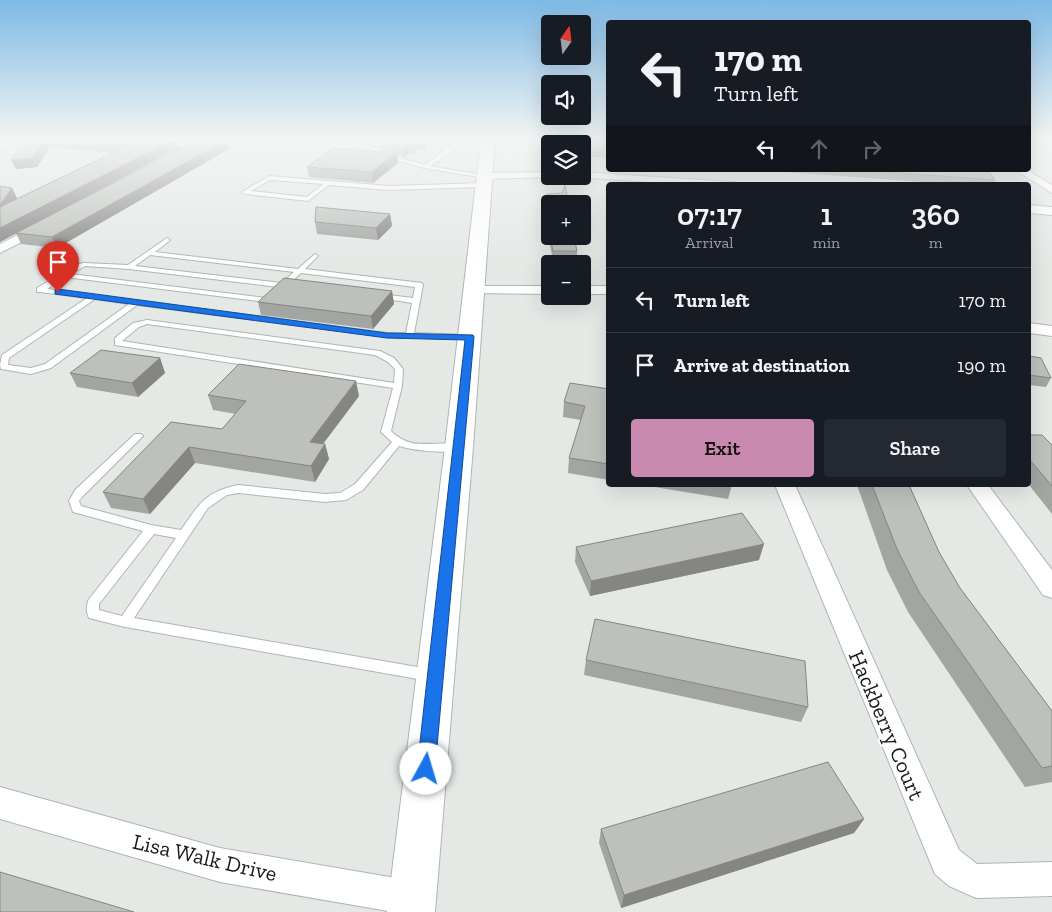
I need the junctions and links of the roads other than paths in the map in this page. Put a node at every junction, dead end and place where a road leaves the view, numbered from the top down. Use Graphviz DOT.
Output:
graph roads {
  1 [pos="261,183"];
  2 [pos="314,183"];
  3 [pos="454,183"];
  4 [pos="484,183"];
  5 [pos="1040,183"];
  6 [pos="328,184"];
  7 [pos="1052,190"];
  8 [pos="1031,209"];
  9 [pos="1052,211"];
  10 [pos="52,221"];
  11 [pos="168,240"];
  12 [pos="0,249"];
  13 [pos="149,253"];
  14 [pos="315,256"];
  15 [pos="129,267"];
  16 [pos="300,270"];
  17 [pos="64,275"];
  18 [pos="284,285"];
  19 [pos="293,286"];
  20 [pos="475,290"];
  21 [pos="541,290"];
  22 [pos="591,290"];
  23 [pos="606,290"];
  24 [pos="369,295"];
  25 [pos="94,297"];
  26 [pos="416,301"];
  27 [pos="136,302"];
  28 [pos="258,309"];
  29 [pos="1031,328"];
  30 [pos="1052,331"];
  31 [pos="410,335"];
  32 [pos="469,337"];
  33 [pos="398,386"];
  34 [pos="138,436"];
  35 [pos="396,442"];
  36 [pos="459,447"];
  37 [pos="786,487"];
  38 [pos="978,487"];
  39 [pos="151,529"];
  40 [pos="184,535"];
  41 [pos="1052,588"];
  42 [pos="125,622"];
  43 [pos="436,676"];
  44 [pos="0,803"];
  45 [pos="1052,879"];
  46 [pos="412,905"];
  1 -- 6 [label="lane"];
  2 -- 6 [label="lane"];
  3 -- 6 [label="lane"];
  4 -- 20 [label="main road"];
  5 -- 7 [label="street"];
  8 -- 9 [label="street"];
  10 -- 12 [label="street"];
  11 -- 13 [label="lane"];
  13 -- 15 [label="lane"];
  13 -- 16 [label="lane"];
  14 -- 16 [label="lane"];
  15 -- 17 [label="lane"];
  15 -- 18 [label="lane"];
  16 -- 18 [label="lane"];
  16 -- 26 [label="lane"];
  17 -- 25 [label="lane"];
  17 -- 28 [label="lane"];
  18 -- 19 [label="lane"];
  18 -- 28 [label="lane"];
  20 -- 21 [label="street"];
  20 -- 32 [label="main road"];
  22 -- 23 [label="street"];
  24 -- 26 [label="lane"];
  25 -- 27 [label="lane"];
  25 -- 27 [label="lane"];
  26 -- 31 [label="lane"];
  27 -- 28 [label="lane"];
  28 -- 31 [label="lane"];
  29 -- 30 [label="street"];
  31 -- 32 [label="lane"];
  32 -- 36 [label="main road"];
  33 -- 33 [label="lane"];
  33 -- 35 [label="lane"];
  34 -- 39 [label="lane"];
  35 -- 36 [label="lane"];
  35 -- 40 [label="lane"];
  36 -- 43 [label="main road"];
  37 -- 45 [label="street, Hackberry Court"];
  38 -- 41 [label="street"];
  39 -- 40 [label="lane"];
  39 -- 42 [label="lane"];
  40 -- 42 [label="lane"];
  42 -- 43 [label="lane"];
  43 -- 46 [label="main road"];
  44 -- 46 [label="street, Lisa Walk Drive"];
}
